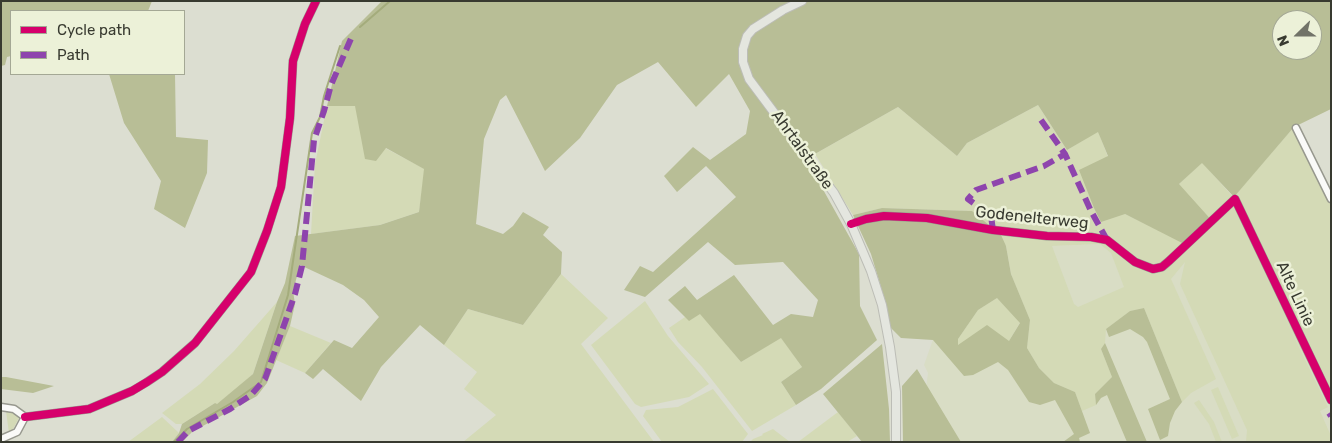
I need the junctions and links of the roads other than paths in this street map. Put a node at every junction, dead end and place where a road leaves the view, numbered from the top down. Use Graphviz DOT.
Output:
graph roads {
  1 [pos="316,1"];
  2 [pos="802,1"];
  3 [pos="1296,128"];
  4 [pos="1235,199"];
  5 [pos="1331,199"];
  6 [pos="851,224"];
  7 [pos="1331,400"];
  8 [pos="1,407"];
  9 [pos="25,417"];
  10 [pos="1,438"];
  11 [pos="896,442"];
  1 -- 9 [label="street"];
  2 -- 6 [label="main road, Ahrtalstraße"];
  3 -- 5 [label="street"];
  4 -- 6 [label="street, Godenelterweg"];
  4 -- 7 [label="street, Alte Linie"];
  6 -- 11 [label="main road, Ahrtalstraße"];
  8 -- 9 [label="street"];
  9 -- 10 [label="street"];
}
